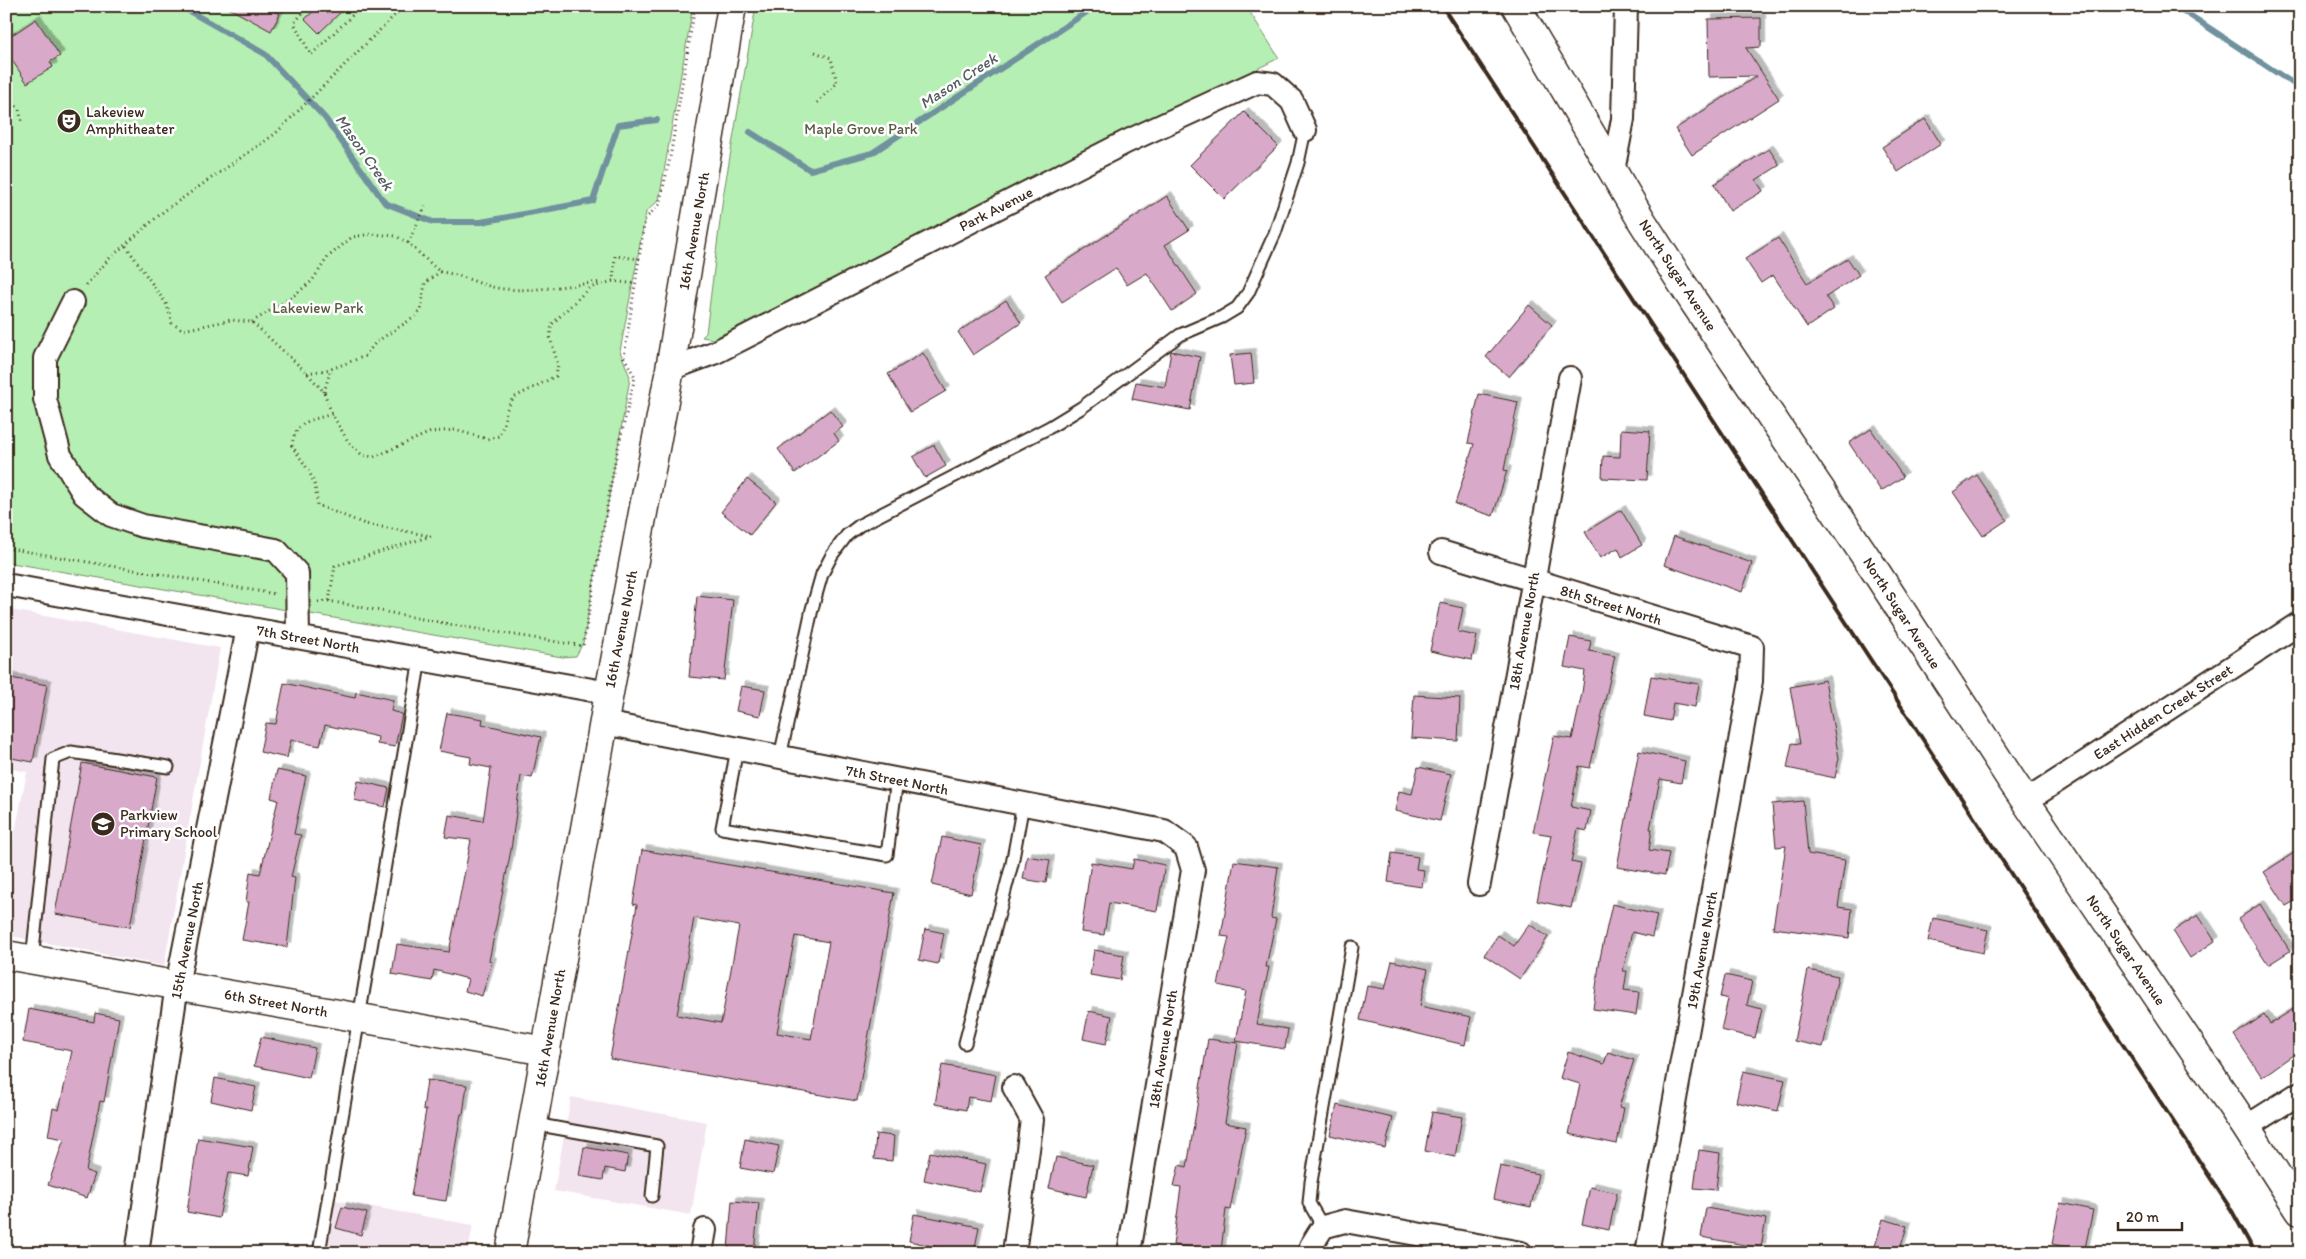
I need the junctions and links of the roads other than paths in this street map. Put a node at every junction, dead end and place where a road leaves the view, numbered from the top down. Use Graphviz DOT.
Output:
graph roads {
  1 [pos="732,6"];
  2 [pos="1516,6"];
  3 [pos="1626,6"];
  4 [pos="1306,130"];
  5 [pos="1613,171"];
  6 [pos="73,302"];
  7 [pos="670,370"];
  8 [pos="1570,378"];
  9 [pos="1441,552"];
  10 [pos="1533,581"];
  11 [pos="6,585"];
  12 [pos="2300,623"];
  13 [pos="248,628"];
  14 [pos="298,637"];
  15 [pos="1752,647"];
  16 [pos="420,659"];
  17 [pos="609,693"];
  18 [pos="604,723"];
  19 [pos="737,749"];
  20 [pos="780,757"];
  21 [pos="168,767"];
  22 [pos="897,780"];
  23 [pos="2026,801"];
  24 [pos="1023,804"];
  25 [pos="1186,846"];
  26 [pos="1479,884"];
  27 [pos="1352,947"];
  28 [pos="19,957"];
  29 [pos="177,986"];
  30 [pos="360,1018"];
  31 [pos="965,1042"];
  32 [pos="546,1051"];
  33 [pos="1014,1087"];
  34 [pos="2300,1093"];
  35 [pos="534,1124"];
  36 [pos="2246,1127"];
  37 [pos="652,1196"];
  38 [pos="2300,1212"];
  39 [pos="1323,1227"];
  40 [pos="705,1230"];
  41 [pos="137,1253"];
  42 [pos="319,1253"];
  43 [pos="510,1253"];
  44 [pos="701,1253"];
  45 [pos="1014,1253"];
  46 [pos="1129,1253"];
  47 [pos="1310,1253"];
  48 [pos="1522,1253"];
  49 [pos="1647,1253"];
  1 -- 7 [label="street, 16th Avenue North"];
  2 -- 5 [label="street, North Sugar Avenue"];
  3 -- 5 [label="street"];
  4 -- 7 [label="street, Park Avenue"];
  4 -- 20 [label="lane"];
  5 -- 23 [label="street, North Sugar Avenue"];
  6 -- 14 [label="street"];
  7 -- 17 [label="street, 16th Avenue North"];
  8 -- 10 [label="street, 18th Avenue North"];
  9 -- 10 [label="street, 8th Street North"];
  10 -- 15 [label="street, 8th Street North"];
  10 -- 26 [label="street, 18th Avenue North"];
  11 -- 13 [label="street, 7th Street North"];
  12 -- 23 [label="street, East Hidden Creek Street"];
  13 -- 14 [label="street, 7th Street North"];
  13 -- 29 [label="street, 15th Avenue North"];
  14 -- 16 [label="street, 7th Street North"];
  15 -- 49 [label="street, 19th Avenue North"];
  16 -- 17 [label="street, 7th Street North"];
  16 -- 30 [label="lane"];
  17 -- 18 [label="street, 16th Avenue North"];
  18 -- 19 [label="street, 7th Street North"];
  18 -- 32 [label="street, 16th Avenue North"];
  19 -- 20 [label="street, 7th Street North"];
  19 -- 22 [label="lane"];
  20 -- 22 [label="street, 7th Street North"];
  21 -- 28 [label="lane"];
  22 -- 24 [label="street, 7th Street North"];
  23 -- 36 [label="street, North Sugar Avenue"];
  24 -- 25 [label="street, 7th Street North"];
  24 -- 31 [label="lane"];
  25 -- 46 [label="street, 18th Avenue North"];
  27 -- 39 [label="lane"];
  28 -- 29 [label="street, 6th Street North"];
  29 -- 30 [label="street, 6th Street North"];
  29 -- 41 [label="street, 15th Avenue North"];
  30 -- 32 [label="street, 6th Street North"];
  30 -- 42 [label="lane"];
  32 -- 35 [label="street, 16th Avenue North"];
  33 -- 45 [label="street"];
  34 -- 36 [label="street"];
  35 -- 37 [label="lane"];
  35 -- 43 [label="street, 16th Avenue North"];
  36 -- 38 [label="street, North Sugar Avenue"];
  39 -- 47 [label="street"];
  39 -- 48 [label="street"];
  40 -- 44 [label="street"];
}
